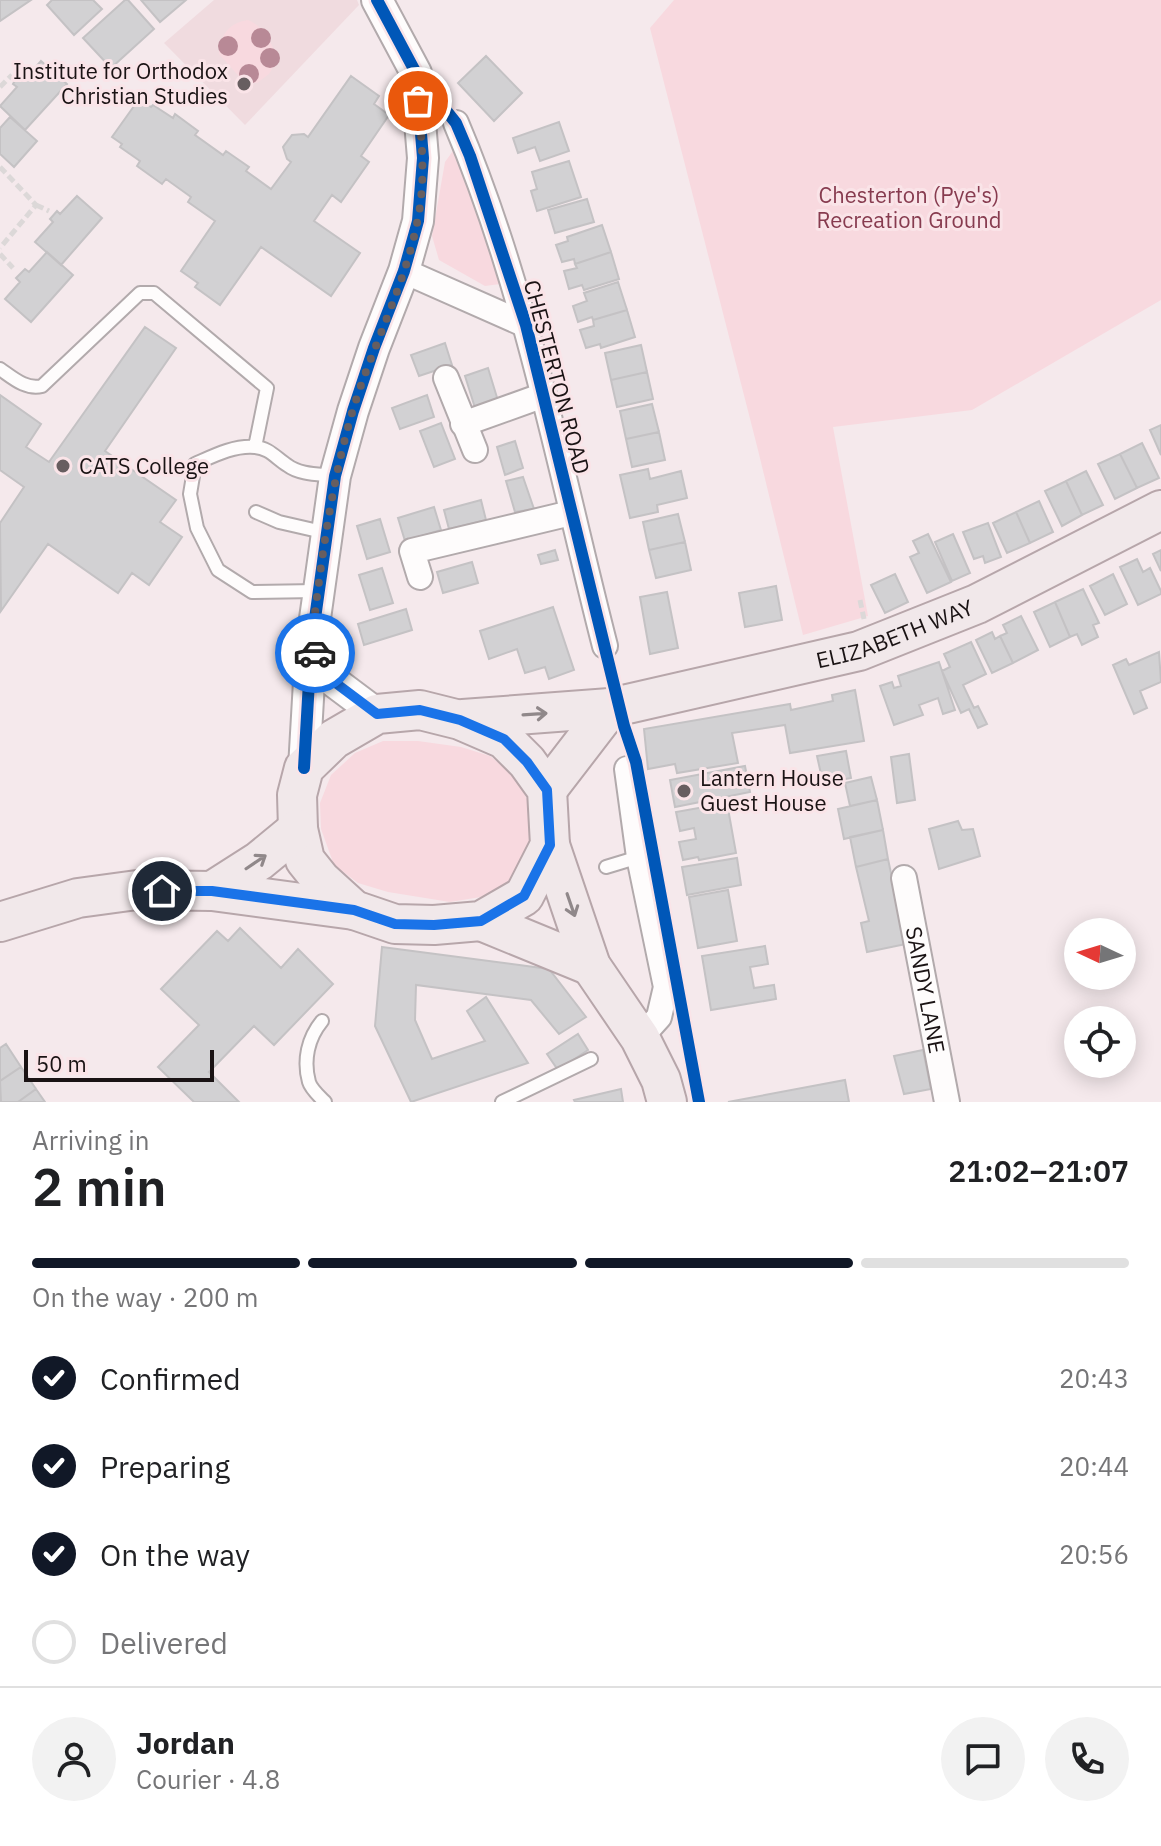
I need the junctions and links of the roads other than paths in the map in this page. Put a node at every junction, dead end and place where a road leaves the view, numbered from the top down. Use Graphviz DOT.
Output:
graph roads {
  1 [pos="377,0"];
  2 [pos="456,123"];
  3 [pos="404,271"];
  4 [pos="526,325"];
  5 [pos="0,369"];
  6 [pos="446,378"];
  7 [pos="544,395"];
  8 [pos="463,424"];
  9 [pos="255,447"];
  10 [pos="475,450"];
  11 [pos="335,476"];
  12 [pos="1161,510"];
  13 [pos="256,512"];
  14 [pos="571,513"];
  15 [pos="327,533"];
  16 [pos="420,577"];
  17 [pos="318,591"];
  18 [pos="605,646"];
  19 [pos="311,647"];
  20 [pos="610,708"];
  21 [pos="377,714"];
  22 [pos="460,720"];
  23 [pos="304,768"];
  24 [pos="627,769"];
  25 [pos="547,790"];
  26 [pos="298,829"];
  27 [pos="550,845"];
  28 [pos="639,857"];
  29 [pos="606,867"];
  30 [pos="904,878"];
  31 [pos="212,891"];
  32 [pos="354,910"];
  33 [pos="481,921"];
  34 [pos="0,922"];
  35 [pos="591,966"];
  36 [pos="322,1021"];
  37 [pos="640,1038"];
  38 [pos="591,1059"];
  39 [pos="325,1102"];
  40 [pos="502,1102"];
  41 [pos="667,1102"];
  42 [pos="947,1102"];
  1 -- 3 [label="street"];
  2 -- 4 [label="street, CHESTERTON ROAD"];
  3 -- 4 [label="street, CHESTERTON ROAD"];
  3 -- 11 [label="street"];
  4 -- 7 [label="street, CHESTERTON ROAD"];
  5 -- 9 [label="lane"];
  6 -- 8 [label="street"];
  7 -- 8 [label="street, CHESTERTON ROAD"];
  7 -- 14 [label="street, CHESTERTON ROAD"];
  8 -- 10 [label="street"];
  9 -- 11 [label="lane"];
  9 -- 17 [label="lane"];
  11 -- 15 [label="street"];
  12 -- 20 [label="main road, ELIZABETH WAY"];
  13 -- 15 [label="lane"];
  14 -- 16 [label="street"];
  14 -- 18 [label="street, CHESTERTON ROAD"];
  15 -- 17 [label="street"];
  17 -- 19 [label="street"];
  19 -- 21 [label="street"];
  19 -- 23 [label="street"];
  22 -- 20 [label="main road, ELIZABETH WAY, one-way"];
  20 -- 25 [label="main road"];
  21 -- 22 [label="main road"];
  21 -- 23 [label="main road"];
  22 -- 25 [label="main road"];
  23 -- 26 [label="main road"];
  24 -- 28 [label="street"];
  25 -- 27 [label="main road"];
  31 -- 26 [label="main road, one-way"];
  26 -- 32 [label="main road"];
  27 -- 33 [label="main road"];
  27 -- 35 [label="main road, one-way"];
  28 -- 29 [label="lane"];
  28 -- 37 [label="street"];
  30 -- 42 [label="street, SANDY LANE"];
  31 -- 32 [label="main road"];
  31 -- 34 [label="main road"];
  32 -- 33 [label="main road"];
  33 -- 35 [label="main road"];
  35 -- 37 [label="main road"];
  36 -- 39 [label="lane"];
  37 -- 41 [label="main road"];
  38 -- 40 [label="lane"];
}
